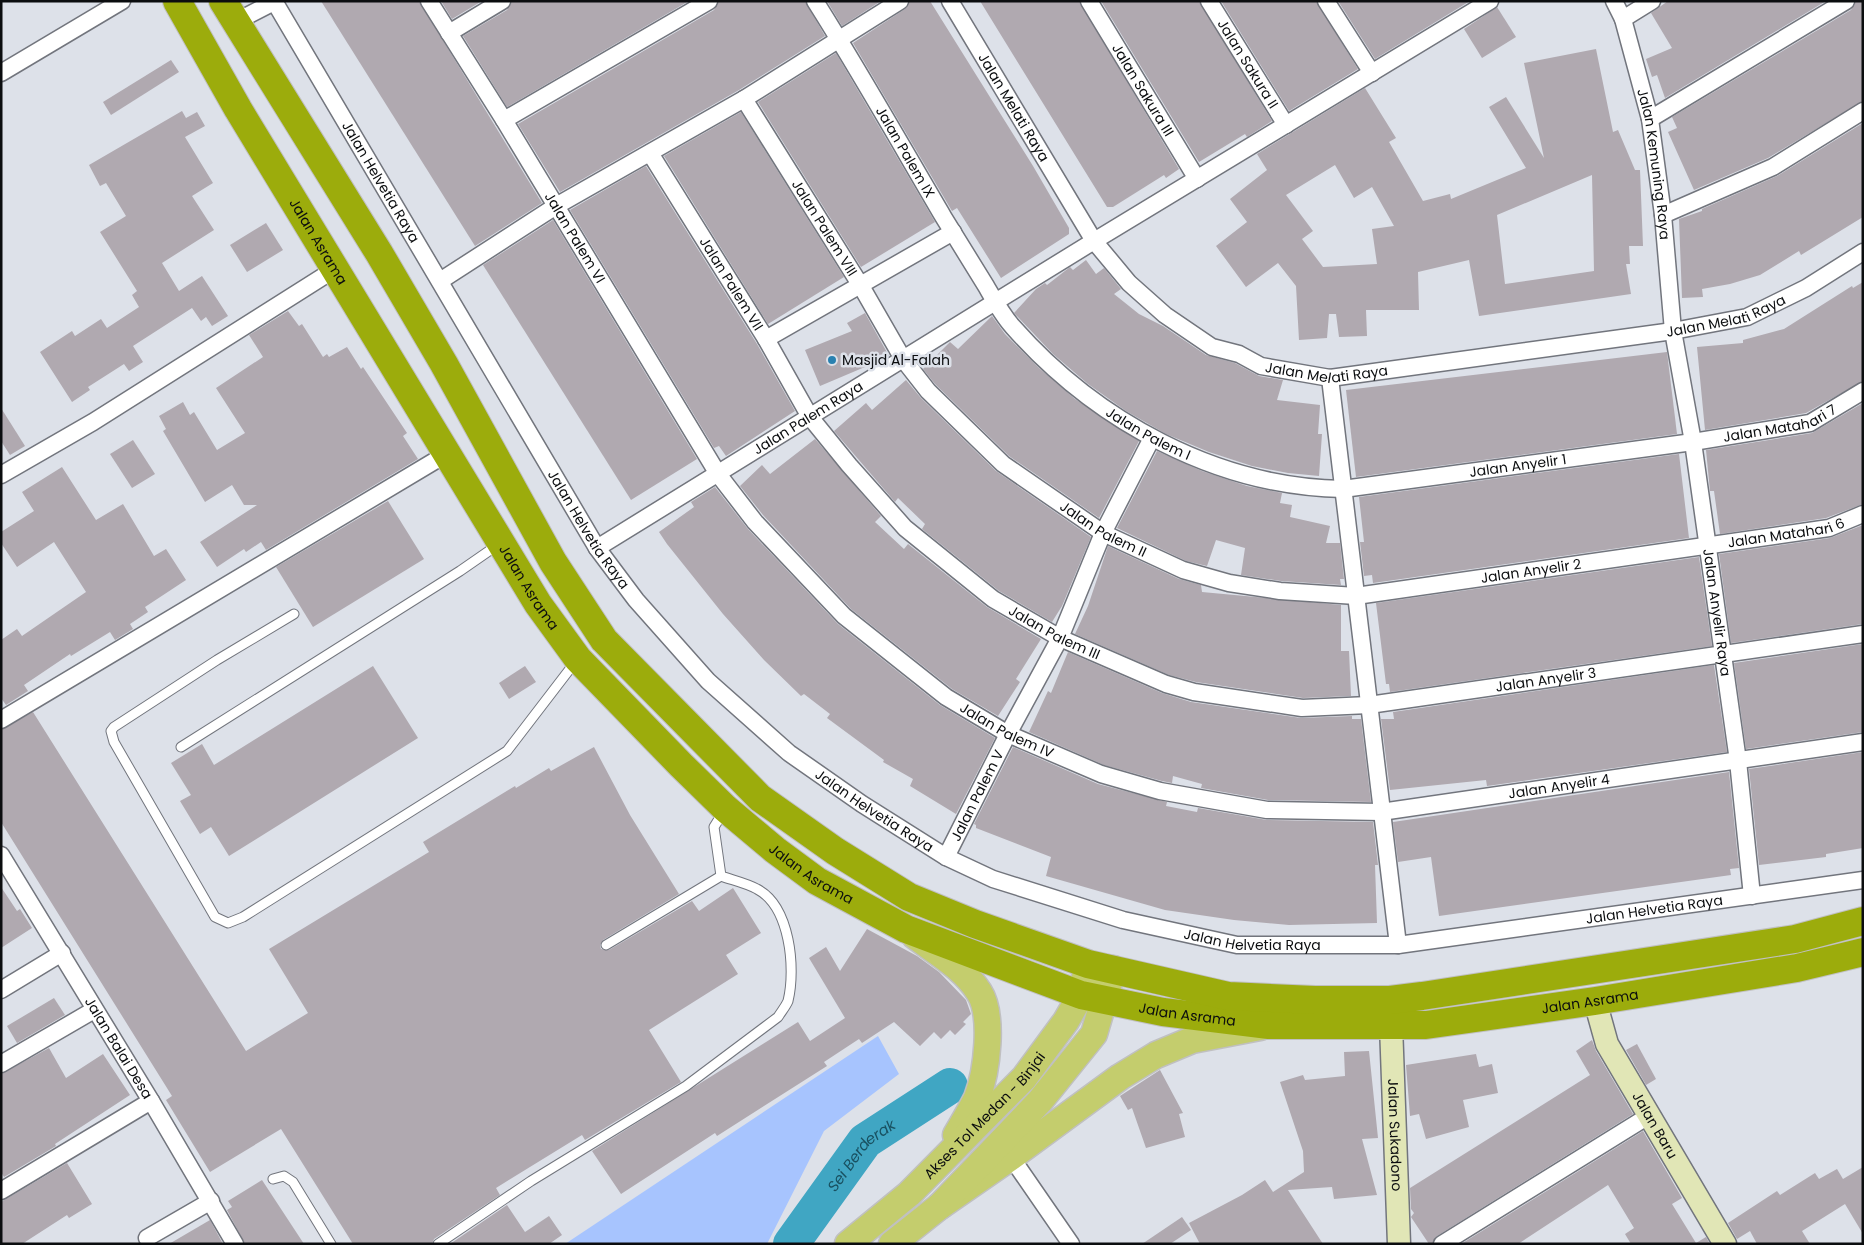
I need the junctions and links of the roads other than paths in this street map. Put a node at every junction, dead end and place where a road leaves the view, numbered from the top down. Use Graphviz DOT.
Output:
graph roads {
  1 [pos="122,1"];
  2 [pos="429,1"];
  3 [pos="502,1"];
  4 [pos="708,1"];
  5 [pos="815,1"];
  6 [pos="900,1"];
  7 [pos="950,1"];
  8 [pos="1089,1"];
  9 [pos="1209,1"];
  10 [pos="1326,1"];
  11 [pos="1490,1"];
  12 [pos="1614,1"];
  13 [pos="1652,1"];
  14 [pos="1846,1"];
  15 [pos="177,2"];
  16 [pos="274,2"];
  17 [pos="230,11"];
  18 [pos="1623,19"];
  19 [pos="449,33"];
  20 [pos="839,39"];
  21 [pos="1372,73"];
  22 [pos="1,74"];
  23 [pos="744,99"];
  24 [pos="1863,111"];
  25 [pos="1650,119"];
  26 [pos="504,120"];
  27 [pos="1286,125"];
  28 [pos="650,153"];
  29 [pos="1197,179"];
  30 [pos="556,206"];
  31 [pos="1663,215"];
  32 [pos="952,232"];
  33 [pos="1094,241"];
  34 [pos="1863,252"];
  35 [pos="335,269"];
  36 [pos="440,281"];
  37 [pos="860,286"];
  38 [pos="996,302"];
  39 [pos="1673,331"];
  40 [pos="766,339"];
  41 [pos="903,360"];
  42 [pos="1330,378"];
  43 [pos="1863,391"];
  44 [pos="810,417"];
  45 [pos="1152,438"];
  46 [pos="1693,442"];
  47 [pos="448,453"];
  48 [pos="718,474"];
  49 [pos="1,475"];
  50 [pos="1343,489"];
  51 [pos="1863,514"];
  52 [pos="1103,533"];
  53 [pos="501,542"];
  54 [pos="1708,546"];
  55 [pos="598,548"];
  56 [pos="1356,596"];
  57 [pos="294,614"];
  58 [pos="1863,634"];
  59 [pos="1060,638"];
  60 [pos="1724,653"];
  61 [pos="578,659"];
  62 [pos="1369,705"];
  63 [pos="1,720"];
  64 [pos="1008,734"];
  65 [pos="1863,742"];
  66 [pos="180,747"];
  67 [pos="1738,761"];
  68 [pos="725,808"];
  69 [pos="1382,812"];
  70 [pos="1,855"];
  71 [pos="946,857"];
  72 [pos="721,876"];
  73 [pos="1863,880"];
  74 [pos="1752,896"];
  75 [pos="1863,921"];
  76 [pos="906,929"];
  77 [pos="606,945"];
  78 [pos="1398,945"];
  79 [pos="1863,952"];
  80 [pos="62,953"];
  81 [pos="1100,967"];
  82 [pos="1589,969"];
  83 [pos="1,990"];
  84 [pos="1092,998"];
  85 [pos="94,1010"];
  86 [pos="1601,1024"];
  87 [pos="1268,1025"];
  88 [pos="1391,1026"];
  89 [pos="1,1064"];
  90 [pos="151,1101"];
  91 [pos="1650,1115"];
  92 [pos="1011,1157"];
  93 [pos="940,1164"];
  94 [pos="273,1179"];
  95 [pos="1,1191"];
  96 [pos="211,1201"];
  97 [pos="940,1206"];
  98 [pos="147,1238"];
  99 [pos="235,1244"];
  100 [pos="331,1244"];
  101 [pos="438,1244"];
  102 [pos="848,1244"];
  103 [pos="892,1244"];
  104 [pos="1071,1244"];
  105 [pos="1399,1244"];
  106 [pos="1442,1244"];
  107 [pos="1725,1244"];
  1 -- 22 [label="street"];
  2 -- 19 [label="street, Jalan Palem VI"];
  3 -- 19 [label="street"];
  4 -- 26 [label="street"];
  5 -- 20 [label="street, Jalan Palem IX"];
  6 -- 20 [label="street"];
  7 -- 33 [label="street, Jalan Melati Raya"];
  8 -- 29 [label="street, Jalan Sakura III"];
  9 -- 27 [label="street, Jalan Sakura II"];
  10 -- 21 [label="street"];
  11 -- 21 [label="street, Jalan Palem Raya"];
  12 -- 18 [label="street, Jalan Kemuning Raya"];
  13 -- 18 [label="street"];
  14 -- 25 [label="street"];
  15 -- 35 [label="highway, Jalan Asrama"];
  16 -- 17 [label="street"];
  16 -- 36 [label="street, Jalan Helvetia Raya"];
  17 -- 81 [label="highway, Jalan Asrama"];
  18 -- 25 [label="street, Jalan Kemuning Raya"];
  19 -- 26 [label="street, Jalan Palem VI"];
  20 -- 23 [label="street"];
  20 -- 32 [label="street, Jalan Palem IX"];
  21 -- 27 [label="street, Jalan Palem Raya"];
  23 -- 28 [label="street"];
  23 -- 37 [label="street, Jalan Palem VIII"];
  24 -- 31 [label="street"];
  25 -- 31 [label="street, Jalan Kemuning Raya"];
  26 -- 30 [label="street, Jalan Palem VI"];
  27 -- 29 [label="street, Jalan Palem Raya"];
  28 -- 30 [label="street"];
  28 -- 40 [label="street, Jalan Palem VII"];
  29 -- 33 [label="street, Jalan Palem Raya"];
  30 -- 36 [label="street"];
  30 -- 48 [label="street, Jalan Palem VI"];
  31 -- 39 [label="street, Jalan Kemuning Raya"];
  32 -- 37 [label="street"];
  32 -- 38 [label="street, Jalan Palem IX"];
  33 -- 38 [label="street, Jalan Palem Raya"];
  33 -- 42 [label="street, Jalan Melati Raya"];
  34 -- 39 [label="street, Jalan Melati Raya"];
  35 -- 47 [label="highway, Jalan Asrama"];
  35 -- 49 [label="street"];
  36 -- 55 [label="street, Jalan Helvetia Raya"];
  37 -- 40 [label="street"];
  37 -- 41 [label="street, Jalan Palem VIII"];
  38 -- 41 [label="street, Jalan Palem Raya"];
  38 -- 45 [label="street, Jalan Palem I"];
  39 -- 42 [label="street, Jalan Melati Raya"];
  39 -- 46 [label="street, Jalan Anyelir Raya"];
  40 -- 44 [label="street, Jalan Palem VII"];
  41 -- 44 [label="street, Jalan Palem Raya"];
  41 -- 52 [label="street, Jalan Palem II"];
  42 -- 50 [label="street"];
  43 -- 46 [label="street, Jalan Matahari 7"];
  44 -- 48 [label="street, Jalan Palem Raya"];
  44 -- 59 [label="street, Jalan Palem III"];
  45 -- 50 [label="street, Jalan Palem I"];
  45 -- 52 [label="street, Jalan Palem V"];
  46 -- 50 [label="street, Jalan Anyelir 1"];
  46 -- 54 [label="street, Jalan Anyelir Raya"];
  47 -- 53 [label="highway, Jalan Asrama"];
  47 -- 63 [label="street"];
  48 -- 55 [label="street, Jalan Palem Raya"];
  48 -- 64 [label="street, Jalan Palem IV"];
  50 -- 56 [label="street"];
  51 -- 54 [label="street, Jalan Matahari 6"];
  52 -- 56 [label="street, Jalan Palem II"];
  52 -- 59 [label="street, Jalan Palem V"];
  53 -- 61 [label="highway, Jalan Asrama"];
  53 -- 66 [label="lane"];
  54 -- 56 [label="street, Jalan Anyelir 2"];
  54 -- 60 [label="street, Jalan Anyelir Raya"];
  55 -- 71 [label="street, Jalan Helvetia Raya"];
  56 -- 62 [label="street"];
  57 -- 61 [label="lane"];
  58 -- 60 [label="street, Jalan Anyelir 3"];
  59 -- 62 [label="street, Jalan Palem III"];
  59 -- 64 [label="street, Jalan Palem V"];
  60 -- 62 [label="street, Jalan Anyelir 3"];
  60 -- 67 [label="street, Jalan Anyelir Raya"];
  61 -- 68 [label="highway, Jalan Asrama"];
  62 -- 69 [label="street"];
  64 -- 69 [label="street, Jalan Palem IV"];
  64 -- 71 [label="street, Jalan Palem V"];
  65 -- 67 [label="street, Jalan Anyelir 4"];
  67 -- 69 [label="street, Jalan Anyelir 4"];
  67 -- 74 [label="street, Jalan Anyelir Raya"];
  68 -- 72 [label="lane"];
  68 -- 76 [label="highway, Jalan Asrama"];
  69 -- 78 [label="street"];
  70 -- 80 [label="street, Jalan Balai Desa"];
  71 -- 78 [label="street, Jalan Helvetia Raya"];
  72 -- 77 [label="lane"];
  72 -- 101 [label="lane"];
  73 -- 74 [label="street, Jalan Helvetia Raya"];
  74 -- 78 [label="street, Jalan Helvetia Raya"];
  75 -- 82 [label="highway, Jalan Asrama"];
  76 -- 84 [label="highway, Jalan Asrama"];
  76 -- 93 [label="main road"];
  79 -- 86 [label="highway, Jalan Asrama"];
  80 -- 83 [label="street"];
  80 -- 85 [label="street, Jalan Balai Desa"];
  81 -- 82 [label="highway, Jalan Asrama"];
  81 -- 84 [label="main road, Akses Tol Medan - Binjai"];
  82 -- 86 [label="highway"];
  84 -- 87 [label="highway, Jalan Asrama"];
  84 -- 93 [label="main road, Akses Tol Medan - Binjai"];
  84 -- 97 [label="main road, Akses Tol Medan - Binjai"];
  85 -- 89 [label="street"];
  85 -- 90 [label="street, Jalan Balai Desa"];
  86 -- 88 [label="highway, Jalan Asrama"];
  86 -- 91 [label="street, Jalan Baru"];
  87 -- 88 [label="highway, Jalan Asrama"];
  87 -- 92 [label="main road"];
  88 -- 105 [label="street, Jalan Sukadono"];
  90 -- 95 [label="street"];
  90 -- 96 [label="street, Jalan Balai Desa"];
  91 -- 106 [label="street"];
  91 -- 107 [label="street, Jalan Baru"];
  92 -- 97 [label="main road"];
  92 -- 104 [label="street"];
  93 -- 102 [label="main road, Akses Tol Medan - Binjai"];
  94 -- 100 [label="lane"];
  96 -- 98 [label="street"];
  96 -- 99 [label="street, Jalan Balai Desa"];
  97 -- 103 [label="main road, Akses Tol Medan - Binjai"];
}
